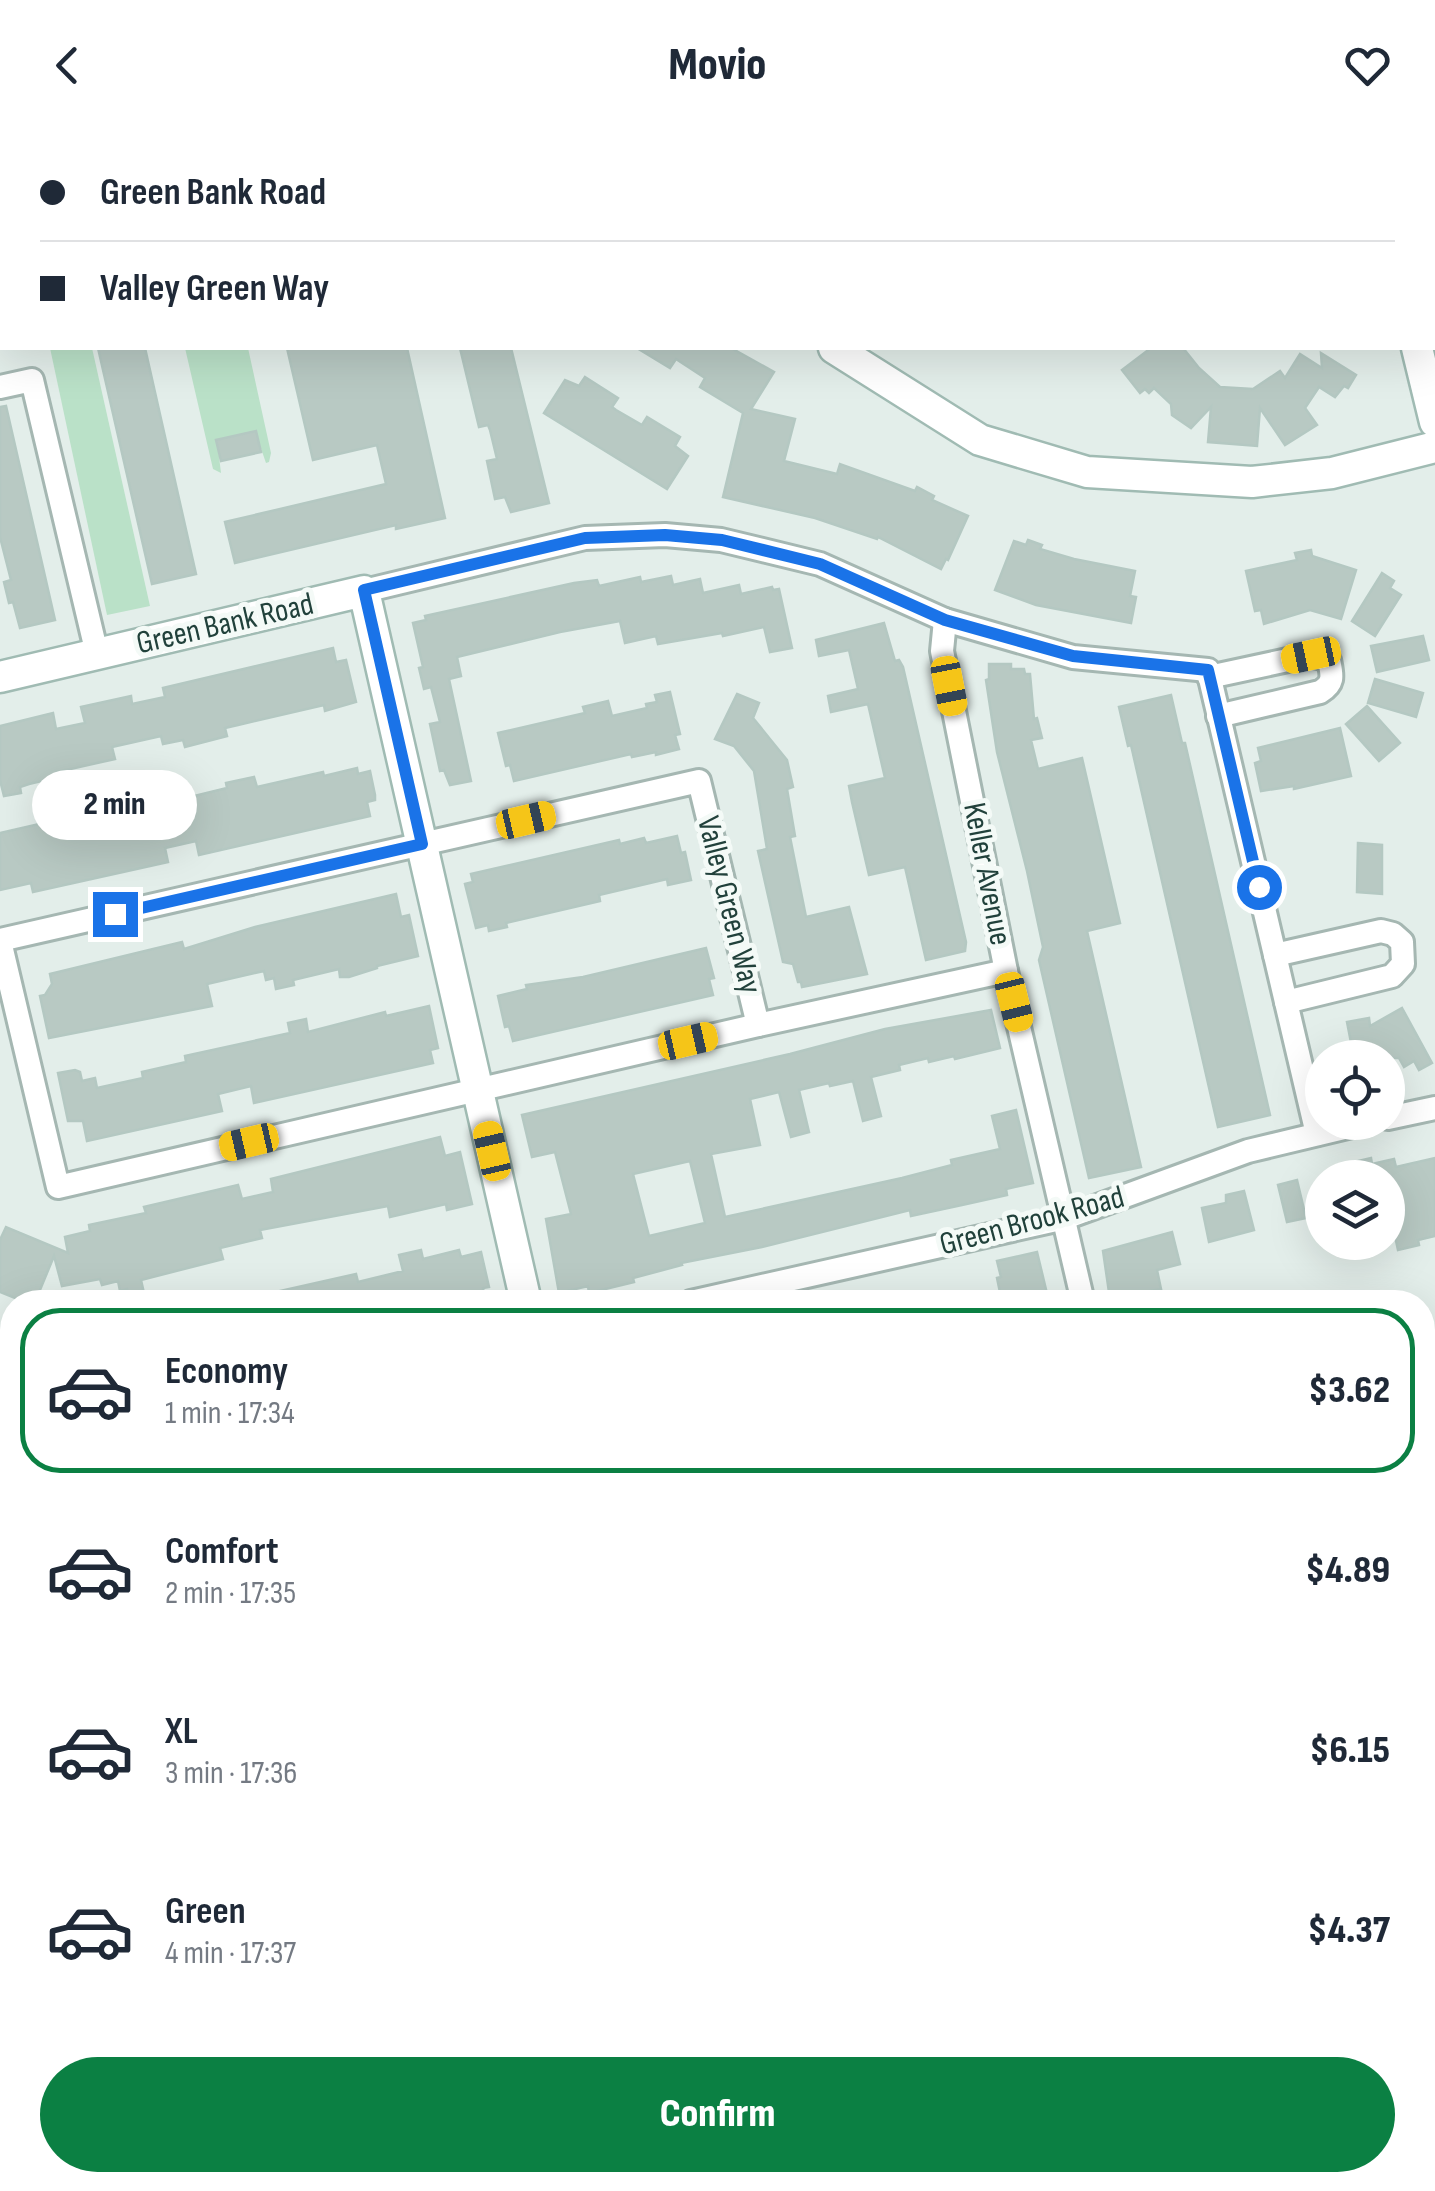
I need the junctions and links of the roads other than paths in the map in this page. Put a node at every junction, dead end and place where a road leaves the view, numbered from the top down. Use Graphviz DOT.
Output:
graph roads {
  1 [pos="837,350"];
  2 [pos="1417,350"];
  3 [pos="0,387"];
  4 [pos="1435,422"];
  5 [pos="1435,447"];
  6 [pos="364,590"];
  7 [pos="945,620"];
  8 [pos="97,654"];
  9 [pos="0,677"];
  10 [pos="1210,678"];
  11 [pos="1218,716"];
  12 [pos="422,844"];
  13 [pos="0,940"];
  14 [pos="1275,955"];
  15 [pos="1006,971"];
  16 [pos="1286,1002"];
  17 [pos="758,1025"];
  18 [pos="1305,1083"];
  19 [pos="478,1090"];
  20 [pos="1435,1108"];
  21 [pos="1405,1114"];
  22 [pos="1305,1137"];
  23 [pos="1064,1218"];
  24 [pos="523,1290"];
  25 [pos="743,1290"];
  26 [pos="1081,1290"];
  1 -- 5 [label="street"];
  2 -- 4 [label="street"];
  3 -- 8 [label="street"];
  6 -- 7 [label="street, Green Bank Road"];
  6 -- 8 [label="street, Green Bank Road"];
  6 -- 12 [label="street"];
  7 -- 10 [label="street, Green Bank Road"];
  7 -- 15 [label="street, Keller Avenue"];
  8 -- 9 [label="street, Green Bank Road"];
  10 -- 11 [label="street"];
  10 -- 11 [label="street"];
  11 -- 14 [label="street"];
  12 -- 13 [label="street, Valley Green Way"];
  12 -- 17 [label="street, Valley Green Way"];
  12 -- 19 [label="street"];
  13 -- 19 [label="street, Valley Green Way"];
  14 -- 16 [label="street"];
  14 -- 16 [label="street"];
  15 -- 17 [label="street"];
  15 -- 23 [label="street, Keller Avenue"];
  16 -- 18 [label="street"];
  17 -- 19 [label="street"];
  19 -- 24 [label="street"];
  20 -- 21 [label="street"];
  22 -- 23 [label="street, Green Brook Road"];
  23 -- 25 [label="street, Green Brook Road"];
  23 -- 26 [label="street, Keller Avenue"];
}
